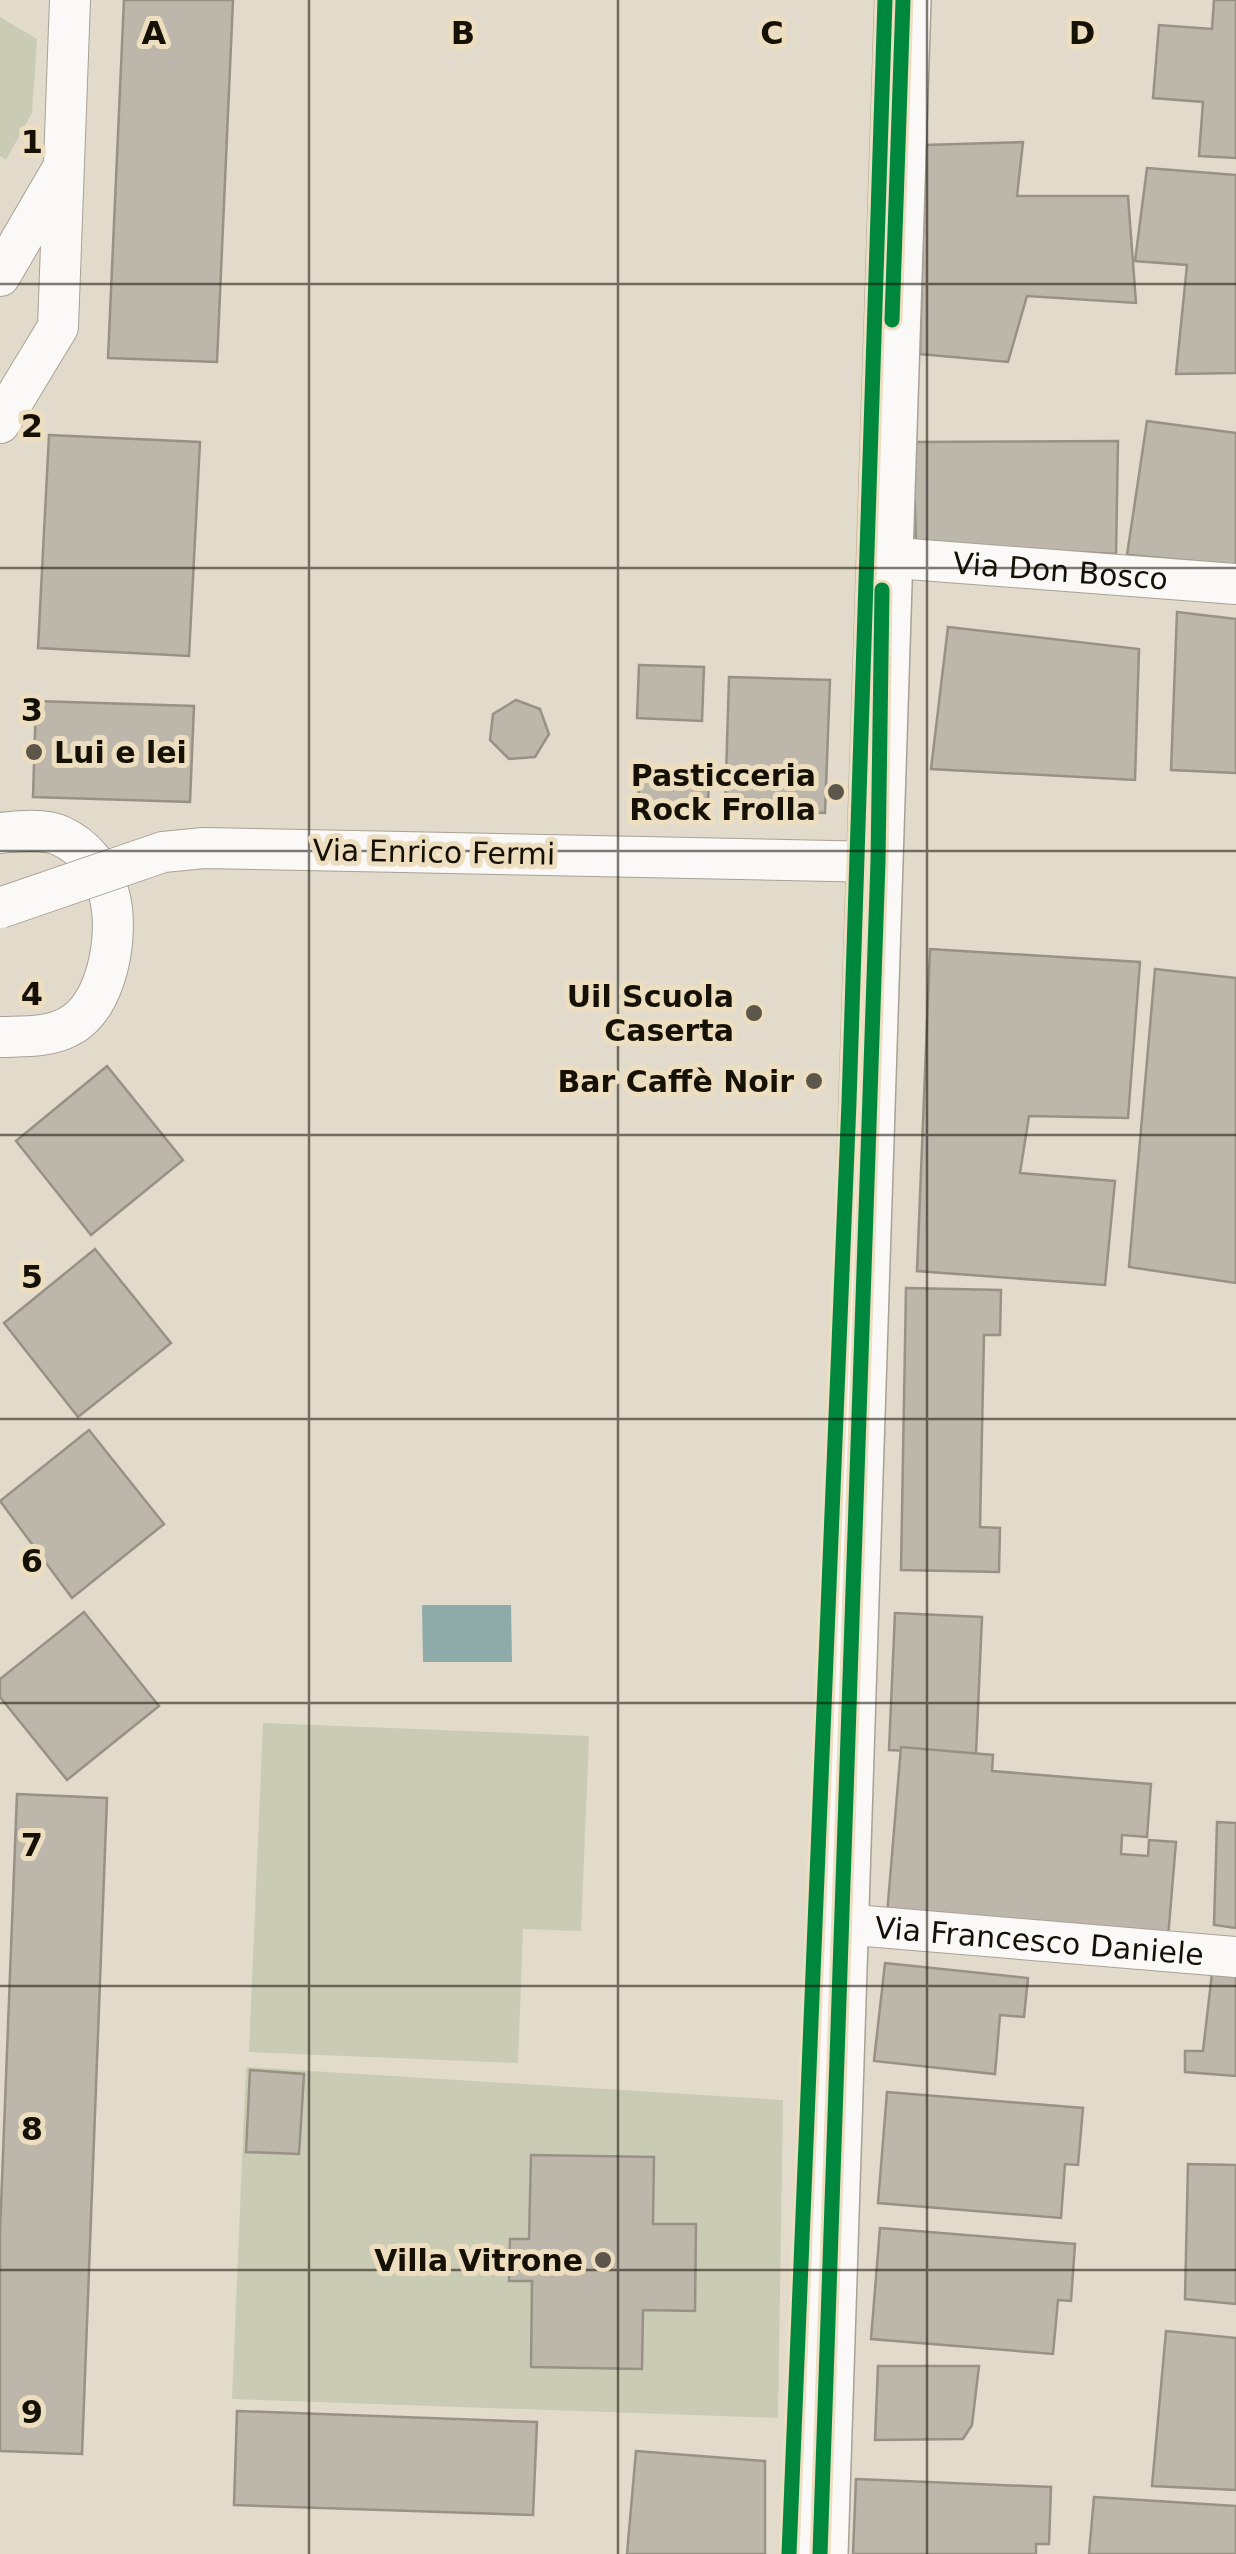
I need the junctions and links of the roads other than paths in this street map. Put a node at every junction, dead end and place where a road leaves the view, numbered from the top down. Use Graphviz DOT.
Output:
graph roads {
  1 [pos="70,0"];
  2 [pos="903,0"];
  3 [pos="62,169"];
  4 [pos="0,276"];
  5 [pos="0,423"];
  6 [pos="883,557"];
  7 [pos="1236,584"];
  8 [pos="0,833"];
  9 [pos="878,862"];
  10 [pos="0,908"];
  11 [pos="0,1037"];
  12 [pos="842,1924"];
  13 [pos="1236,1957"];
  14 [pos="820,2554"];
  1 -- 3 [label="street"];
  2 -- 6 [label="main road"];
  3 -- 4 [label="street"];
  3 -- 5 [label="street"];
  6 -- 7 [label="street, Via Don Bosco"];
  6 -- 9 [label="main road"];
  8 -- 11 [label="street"];
  9 -- 10 [label="street, Via Enrico Fermi, bridge"];
  9 -- 12 [label="main road"];
  12 -- 13 [label="street, Via Francesco Daniele"];
  12 -- 14 [label="main road"];
}
